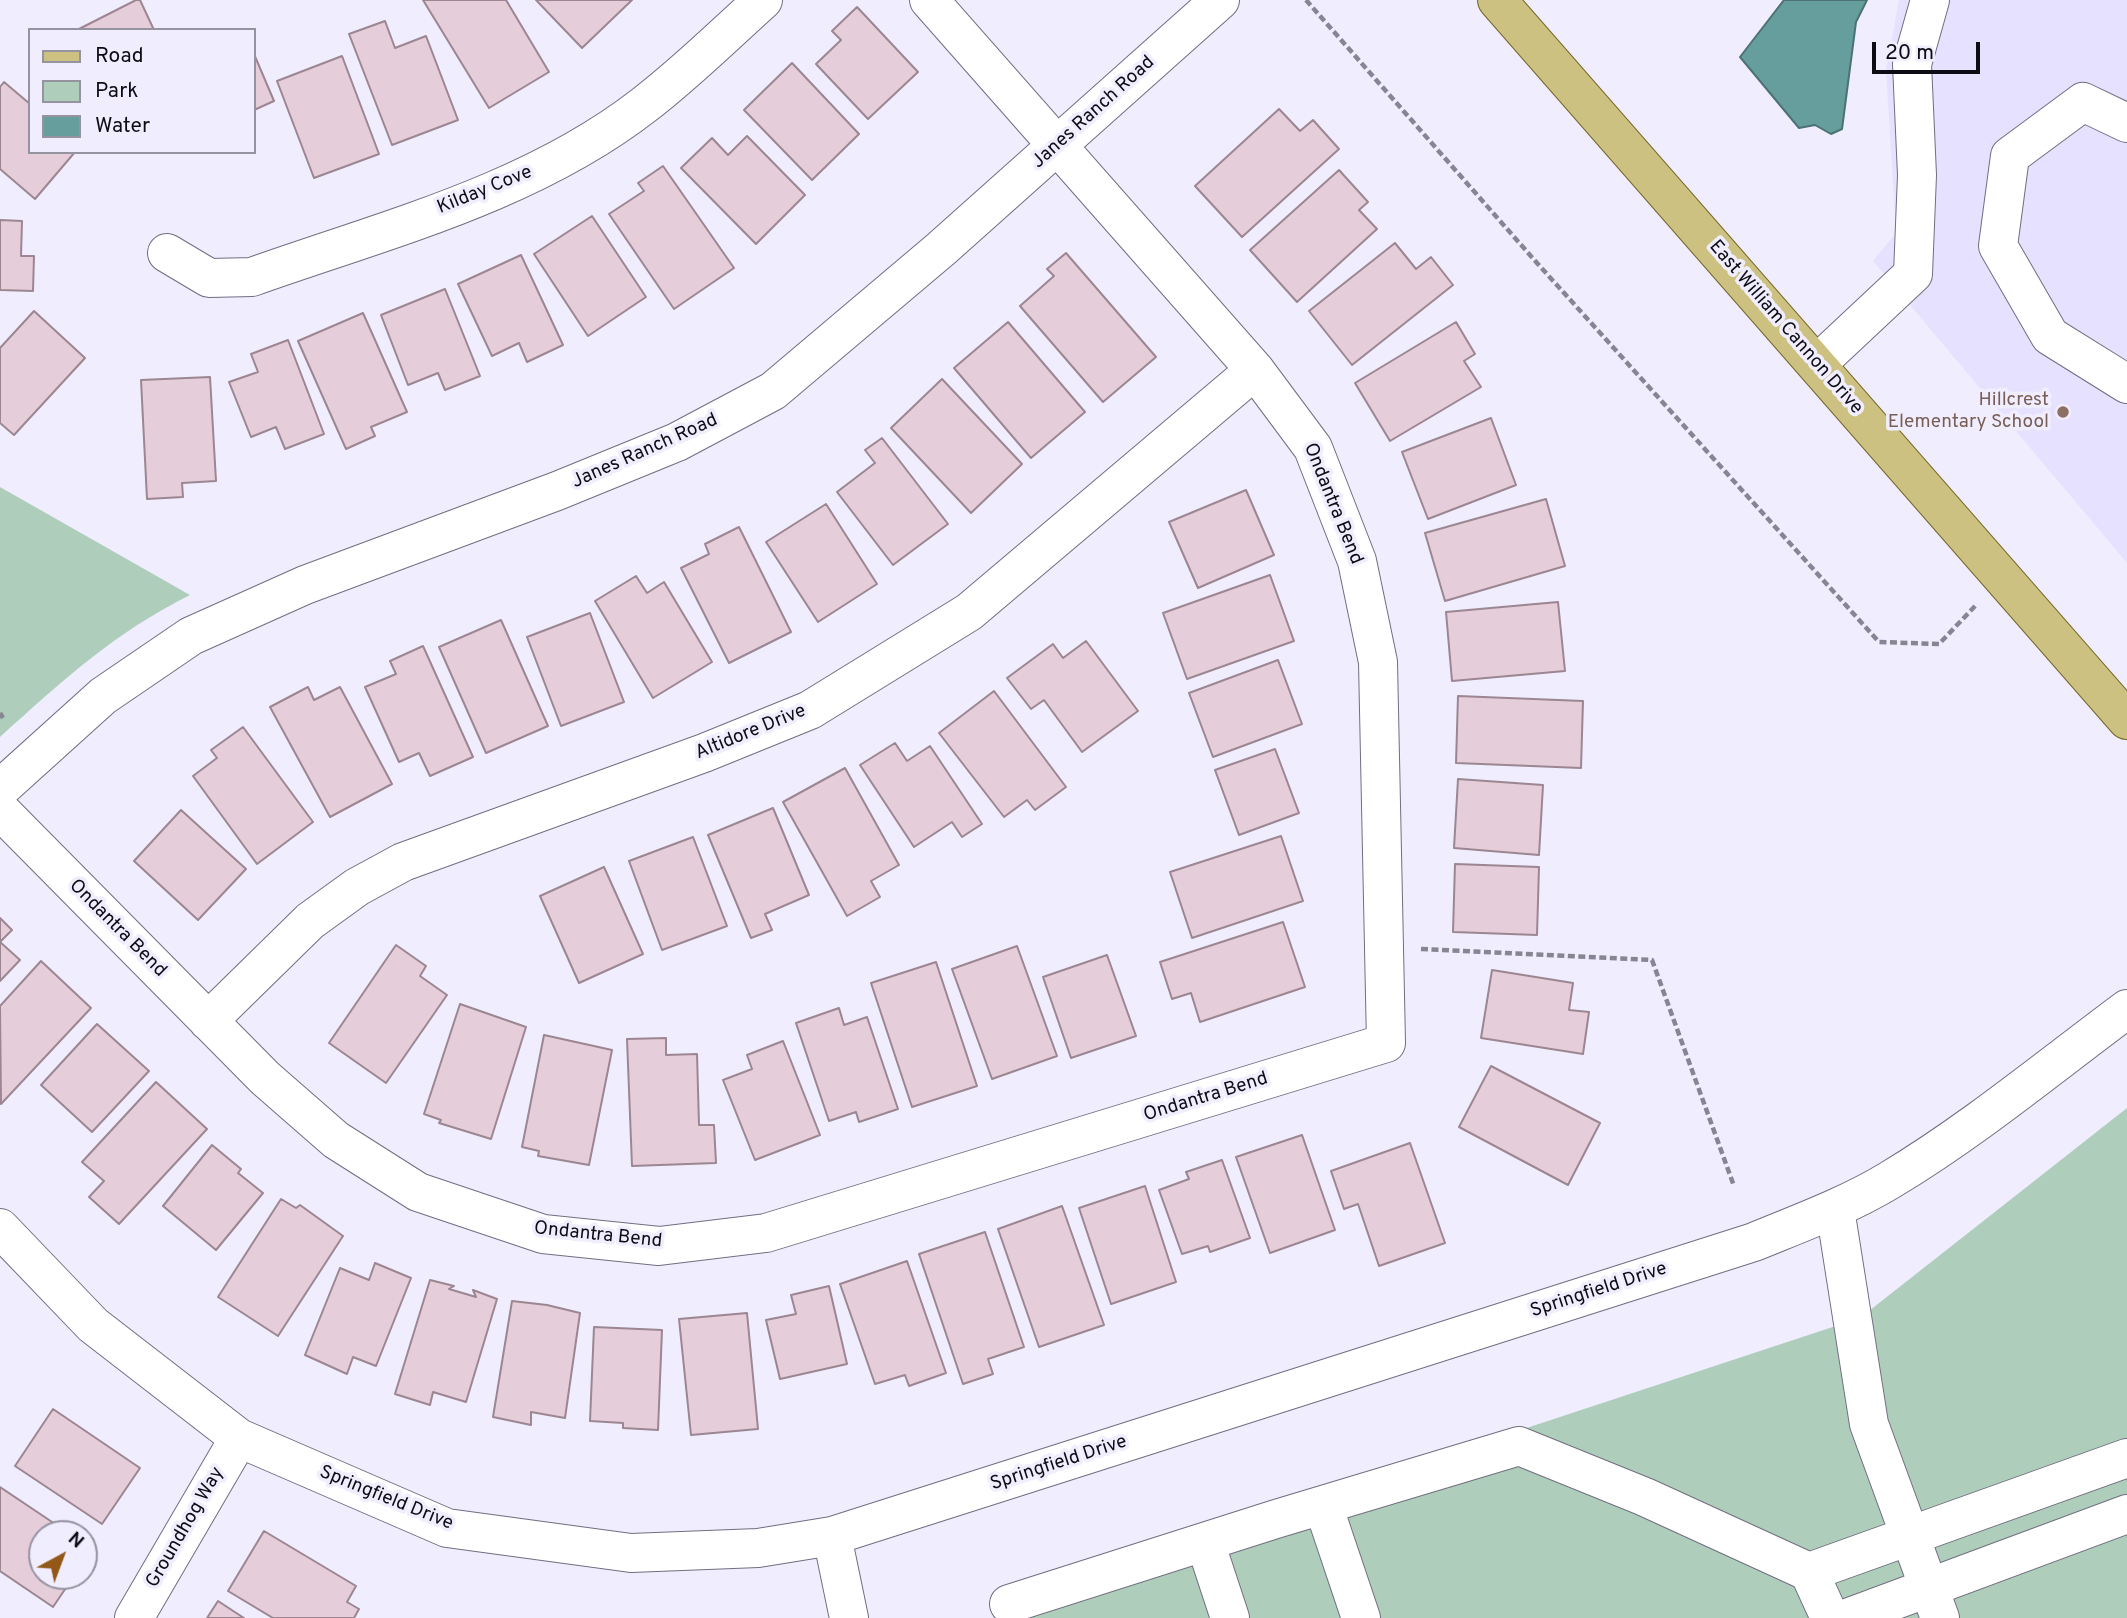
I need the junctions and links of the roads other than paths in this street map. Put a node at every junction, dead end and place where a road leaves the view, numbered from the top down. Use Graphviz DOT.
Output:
graph roads {
  1 [pos="763,0"];
  2 [pos="929,0"];
  3 [pos="1220,0"];
  4 [pos="1497,0"];
  5 [pos="1930,0"];
  6 [pos="2127,123"];
  7 [pos="1058,146"];
  8 [pos="167,253"];
  9 [pos="1817,365"];
  10 [pos="1255,370"];
  11 [pos="2127,384"];
  12 [pos="2127,720"];
  13 [pos="0,789"];
  14 [pos="0,810"];
  15 [pos="2127,1009"];
  16 [pos="208,1021"];
  17 [pos="1835,1209"];
  18 [pos="0,1228"];
  19 [pos="239,1438"];
  20 [pos="2127,1458"];
  21 [pos="1323,1505"];
  22 [pos="2127,1514"];
  23 [pos="1910,1535"];
  24 [pos="832,1536"];
  25 [pos="1205,1542"];
  26 [pos="1809,1572"];
  27 [pos="1934,1603"];
  28 [pos="1009,1604"];
  29 [pos="134,1618"];
  30 [pos="849,1618"];
  31 [pos="1230,1618"];
  32 [pos="1361,1618"];
  33 [pos="1830,1618"];
  34 [pos="1847,1618"];
  1 -- 8 [label="street, Kilday Cove"];
  2 -- 7 [label="street, Ondantra Bend"];
  3 -- 7 [label="street, Janes Ranch Road"];
  4 -- 9 [label="main road, East William Cannon Drive"];
  5 -- 9 [label="street"];
  6 -- 11 [label="street"];
  7 -- 10 [label="street, Ondantra Bend"];
  7 -- 13 [label="street, Janes Ranch Road"];
  9 -- 12 [label="main road, East William Cannon Drive"];
  10 -- 16 [label="street, Altidore Drive"];
  10 -- 16 [label="street, Ondantra Bend"];
  14 -- 16 [label="street, Ondantra Bend"];
  15 -- 17 [label="street, Springfield Drive"];
  17 -- 23 [label="street"];
  17 -- 24 [label="street, Springfield Drive"];
  18 -- 19 [label="street, Springfield Drive"];
  19 -- 24 [label="street, Springfield Drive"];
  19 -- 29 [label="street, Groundhog Way"];
  20 -- 23 [label="street"];
  21 -- 25 [label="street"];
  21 -- 26 [label="street"];
  21 -- 32 [label="street"];
  22 -- 27 [label="street"];
  23 -- 26 [label="street"];
  23 -- 27 [label="street"];
  24 -- 30 [label="street"];
  25 -- 28 [label="street"];
  25 -- 31 [label="street"];
  26 -- 33 [label="street"];
  27 -- 34 [label="street"];
}
